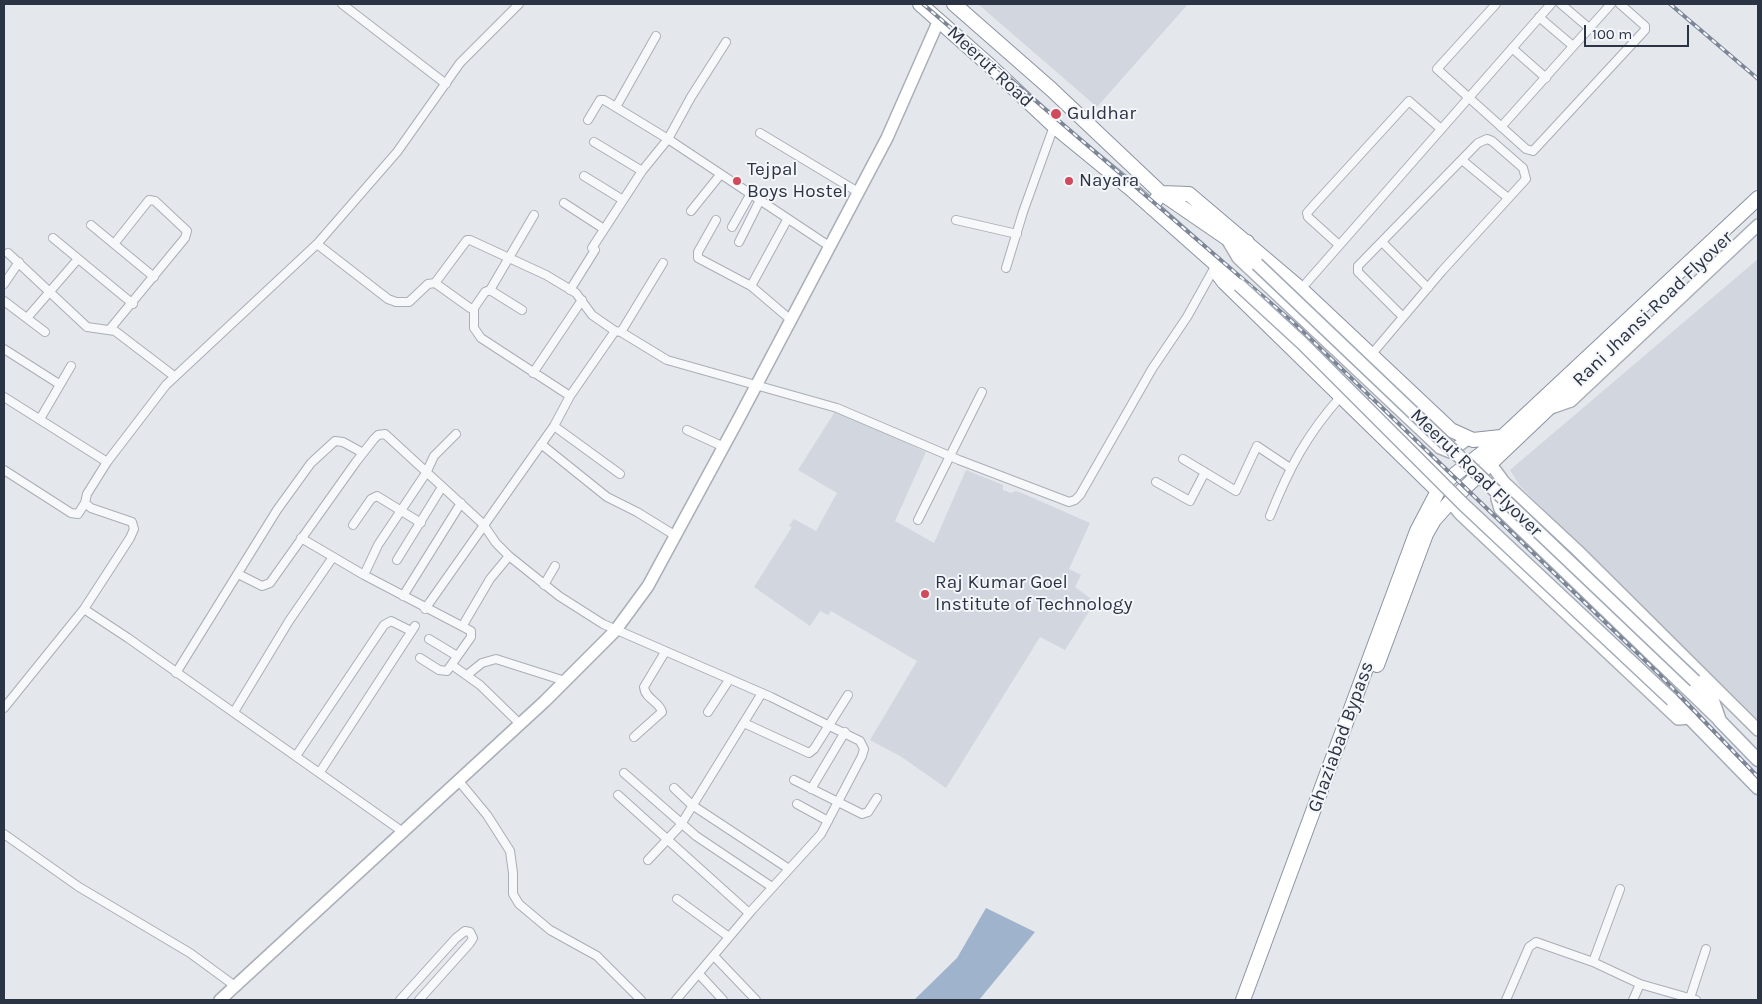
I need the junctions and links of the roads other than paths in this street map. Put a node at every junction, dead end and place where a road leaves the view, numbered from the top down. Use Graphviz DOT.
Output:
graph roads {
  1 [pos="342,4"];
  2 [pos="520,4"];
  3 [pos="920,4"];
  4 [pos="954,4"];
  5 [pos="1496,4"];
  6 [pos="1551,4"];
  7 [pos="1561,4"];
  8 [pos="1611,4"];
  9 [pos="1620,4"];
  10 [pos="1539,17"];
  11 [pos="939,20"];
  12 [pos="1589,28"];
  13 [pos="656,36"];
  14 [pos="726,42"];
  15 [pos="1573,46"];
  16 [pos="1512,48"];
  17 [pos="1546,78"];
  18 [pos="446,84"];
  19 [pos="1468,99"];
  20 [pos="616,107"];
  21 [pos="588,120"];
  22 [pos="1054,126"];
  23 [pos="1501,127"];
  24 [pos="1441,129"];
  25 [pos="760,133"];
  26 [pos="668,138"];
  27 [pos="594,142"];
  28 [pos="1462,160"];
  29 [pos="642,171"];
  30 [pos="720,175"];
  31 [pos="584,176"];
  32 [pos="858,192"];
  33 [pos="1758,192"];
  34 [pos="1162,193"];
  35 [pos="750,195"];
  36 [pos="1508,198"];
  37 [pos="1758,198"];
  38 [pos="623,200"];
  39 [pos="760,200"];
  40 [pos="564,203"];
  41 [pos="1151,207"];
  42 [pos="1758,210"];
  43 [pos="691,211"];
  44 [pos="534,215"];
  45 [pos="716,220"];
  46 [pos="787,220"];
  47 [pos="956,220"];
  48 [pos="91,225"];
  49 [pos="1758,225"];
  50 [pos="732,227"];
  51 [pos="604,230"];
  52 [pos="1016,234"];
  53 [pos="53,238"];
  54 [pos="1228,239"];
  55 [pos="739,242"];
  56 [pos="1248,242"];
  57 [pos="1382,242"];
  58 [pos="114,244"];
  59 [pos="317,244"];
  60 [pos="1339,245"];
  61 [pos="829,246"];
  62 [pos="8,253"];
  63 [pos="509,257"];
  64 [pos="78,259"];
  65 [pos="19,262"];
  66 [pos="663,263"];
  67 [pos="1217,266"];
  68 [pos="1006,268"];
  69 [pos="154,277"];
  70 [pos="435,283"];
  71 [pos="4,284"];
  72 [pos="752,286"];
  73 [pos="1428,288"];
  74 [pos="1301,289"];
  75 [pos="490,290"];
  76 [pos="570,290"];
  77 [pos="51,291"];
  78 [pos="582,300"];
  79 [pos="4,301"];
  80 [pos="133,304"];
  81 [pos="474,308"];
  82 [pos="522,310"];
  83 [pos="1403,317"];
  84 [pos="28,318"];
  85 [pos="791,320"];
  86 [pos="110,329"];
  87 [pos="45,332"];
  88 [pos="618,332"];
  89 [pos="4,349"];
  90 [pos="1371,355"];
  91 [pos="71,366"];
  92 [pos="533,373"];
  93 [pos="174,376"];
  94 [pos="1568,383"];
  95 [pos="59,384"];
  96 [pos="757,384"];
  97 [pos="982,392"];
  98 [pos="1342,395"];
  99 [pos="570,396"];
  100 [pos="4,397"];
  101 [pos="1549,401"];
  102 [pos="40,419"];
  103 [pos="554,426"];
  104 [pos="687,430"];
  105 [pos="456,434"];
  106 [pos="1502,437"];
  107 [pos="1469,438"];
  108 [pos="541,444"];
  109 [pos="724,447"];
  110 [pos="363,453"];
  111 [pos="950,457"];
  112 [pos="1183,459"];
  113 [pos="1430,460"];
  114 [pos="107,462"];
  115 [pos="1490,463"];
  116 [pos="1290,468"];
  117 [pos="4,470"];
  118 [pos="1206,472"];
  119 [pos="426,473"];
  120 [pos="1419,473"];
  121 [pos="620,474"];
  122 [pos="1449,479"];
  123 [pos="1156,482"];
  124 [pos="1504,482"];
  125 [pos="442,487"];
  126 [pos="1438,491"];
  127 [pos="1450,502"];
  128 [pos="85,503"];
  129 [pos="461,503"];
  130 [pos="400,510"];
  131 [pos="1270,516"];
  132 [pos="918,520"];
  133 [pos="422,523"];
  134 [pos="483,524"];
  135 [pos="353,526"];
  136 [pos="676,536"];
  137 [pos="301,538"];
  138 [pos="509,556"];
  139 [pos="333,557"];
  140 [pos="397,560"];
  141 [pos="555,566"];
  142 [pos="238,574"];
  143 [pos="364,576"];
  144 [pos="544,584"];
  145 [pos="403,596"];
  146 [pos="84,609"];
  147 [pos="425,609"];
  148 [pos="463,626"];
  149 [pos="615,631"];
  150 [pos="429,640"];
  151 [pos="665,652"];
  152 [pos="458,656"];
  153 [pos="420,658"];
  154 [pos="452,665"];
  155 [pos="176,673"];
  156 [pos="467,675"];
  157 [pos="729,680"];
  158 [pos="565,681"];
  159 [pos="762,693"];
  160 [pos="848,695"];
  161 [pos="4,708"];
  162 [pos="234,712"];
  163 [pos="708,712"];
  164 [pos="1692,718"];
  165 [pos="1720,721"];
  166 [pos="744,723"];
  167 [pos="520,724"];
  168 [pos="830,725"];
  169 [pos="1758,730"];
  170 [pos="844,732"];
  171 [pos="634,737"];
  172 [pos="296,756"];
  173 [pos="1758,760"];
  174 [pos="320,772"];
  175 [pos="624,774"];
  176 [pos="458,780"];
  177 [pos="794,780"];
  178 [pos="674,788"];
  179 [pos="1758,788"];
  180 [pos="811,789"];
  181 [pos="618,795"];
  182 [pos="877,798"];
  183 [pos="838,803"];
  184 [pos="797,804"];
  185 [pos="692,805"];
  186 [pos="828,821"];
  187 [pos="681,824"];
  188 [pos="403,832"];
  189 [pos="4,834"];
  190 [pos="667,840"];
  191 [pos="648,860"];
  192 [pos="789,870"];
  193 [pos="772,887"];
  194 [pos="1620,890"];
  195 [pos="677,899"];
  196 [pos="749,913"];
  197 [pos="729,938"];
  198 [pos="1706,949"];
  199 [pos="714,956"];
  200 [pos="1593,962"];
  201 [pos="1260,967"];
  202 [pos="699,974"];
  203 [pos="1640,984"];
  204 [pos="236,986"];
  205 [pos="679,999"];
  206 [pos="1693,999"];
  207 [pos="220,1000"];
  208 [pos="400,1000"];
  209 [pos="419,1000"];
  210 [pos="641,1000"];
  211 [pos="723,1000"];
  212 [pos="756,1000"];
  213 [pos="1243,1000"];
  214 [pos="1251,1000"];
  215 [pos="1506,1000"];
  216 [pos="1633,1000"];
  1 -- 18 [label="street"];
  2 -- 18 [label="street"];
  3 -- 11 [label="highway, Meerut Road"];
  4 -- 34 [label="highway, Meerut Road"];
  5 -- 19 [label="street"];
  6 -- 10 [label="street"];
  7 -- 12 [label="street"];
  8 -- 12 [label="street"];
  9 -- 23 [label="street"];
  10 -- 15 [label="street"];
  10 -- 16 [label="street"];
  11 -- 22 [label="highway, Meerut Road"];
  11 -- 32 [label="street"];
  12 -- 15 [label="street"];
  13 -- 20 [label="street"];
  14 -- 26 [label="street"];
  15 -- 17 [label="street"];
  16 -- 17 [label="street"];
  16 -- 19 [label="street"];
  17 -- 23 [label="street"];
  18 -- 59 [label="street"];
  19 -- 23 [label="street"];
  19 -- 24 [label="street"];
  20 -- 21 [label="street"];
  20 -- 26 [label="street"];
  22 -- 41 [label="highway, Meerut Road"];
  22 -- 52 [label="street"];
  24 -- 60 [label="street"];
  24 -- 60 [label="street"];
  25 -- 32 [label="street"];
  26 -- 29 [label="street"];
  26 -- 30 [label="street"];
  27 -- 29 [label="street"];
  28 -- 36 [label="street"];
  28 -- 36 [label="street"];
  28 -- 57 [label="street"];
  29 -- 38 [label="street"];
  30 -- 35 [label="street"];
  30 -- 43 [label="street"];
  31 -- 38 [label="street"];
  32 -- 61 [label="street"];
  33 -- 101 [label="street"];
  34 -- 41 [label="highway"];
  34 -- 54 [label="highway, Meerut Road"];
  34 -- 56 [label="highway"];
  35 -- 39 [label="street"];
  35 -- 50 [label="street"];
  36 -- 73 [label="street"];
  37 -- 94 [label="highway, Rani Jhansi Road Flyover"];
  38 -- 51 [label="street"];
  39 -- 46 [label="street"];
  39 -- 55 [label="street"];
  40 -- 51 [label="street"];
  41 -- 67 [label="highway, Meerut Road"];
  42 -- 94 [label="highway, Rani Jhansi Road Flyover"];
  44 -- 63 [label="street"];
  45 -- 72 [label="street"];
  46 -- 61 [label="street"];
  46 -- 72 [label="street"];
  47 -- 52 [label="street"];
  48 -- 58 [label="street"];
  49 -- 101 [label="street"];
  51 -- 76 [label="street"];
  52 -- 68 [label="street"];
  53 -- 64 [label="street"];
  54 -- 56 [label="highway"];
  54 -- 107 [label="street"];
  54 -- 165 [label="main road, Meerut Road Flyover, bridge"];
  56 -- 74 [label="highway"];
  57 -- 73 [label="street"];
  57 -- 83 [label="street"];
  58 -- 69 [label="street"];
  58 -- 69 [label="street"];
  59 -- 70 [label="street"];
  59 -- 93 [label="street"];
  60 -- 74 [label="street"];
  61 -- 85 [label="street"];
  62 -- 65 [label="street"];
  63 -- 70 [label="street"];
  63 -- 75 [label="street"];
  63 -- 76 [label="street"];
  64 -- 77 [label="street"];
  64 -- 80 [label="street"];
  65 -- 71 [label="street"];
  65 -- 77 [label="street"];
  66 -- 88 [label="street"];
  67 -- 98 [label="highway"];
  67 -- 111 [label="street"];
  67 -- 113 [label="street"];
  67 -- 164 [label="main road, Meerut Road Flyover, bridge"];
  69 -- 80 [label="street"];
  70 -- 81 [label="street"];
  72 -- 85 [label="street"];
  73 -- 83 [label="street"];
  74 -- 90 [label="highway"];
  75 -- 81 [label="street"];
  75 -- 82 [label="street"];
  76 -- 78 [label="street"];
  77 -- 84 [label="street"];
  77 -- 86 [label="street"];
  78 -- 88 [label="street"];
  78 -- 92 [label="street"];
  79 -- 84 [label="street"];
  80 -- 86 [label="street"];
  81 -- 92 [label="street"];
  83 -- 90 [label="street"];
  84 -- 87 [label="street"];
  85 -- 96 [label="street"];
  86 -- 93 [label="street"];
  88 -- 96 [label="street"];
  88 -- 99 [label="street"];
  89 -- 95 [label="street"];
  90 -- 107 [label="highway"];
  91 -- 95 [label="street"];
  92 -- 99 [label="street"];
  93 -- 114 [label="street"];
  94 -- 101 [label="highway, Rani Jhansi Road Flyover"];
  95 -- 102 [label="street"];
  96 -- 109 [label="street"];
  96 -- 111 [label="street"];
  97 -- 111 [label="street"];
  98 -- 116 [label="street"];
  98 -- 120 [label="highway"];
  99 -- 103 [label="street"];
  100 -- 102 [label="street"];
  101 -- 106 [label="highway, Ghaziabad Bypass"];
  101 -- 115 [label="highway, Ghaziabad Bypass"];
  102 -- 114 [label="street"];
  103 -- 108 [label="street"];
  103 -- 121 [label="street"];
  104 -- 109 [label="street"];
  105 -- 119 [label="street"];
  106 -- 107 [label="highway"];
  106 -- 122 [label="highway, Ghaziabad Bypass"];
  108 -- 134 [label="street"];
  108 -- 136 [label="street"];
  109 -- 136 [label="street"];
  110 -- 119 [label="street"];
  110 -- 137 [label="street"];
  110 -- 142 [label="street"];
  111 -- 132 [label="street"];
  112 -- 118 [label="street"];
  113 -- 120 [label="highway"];
  113 -- 122 [label="street"];
  114 -- 128 [label="street"];
  115 -- 124 [label="street"];
  115 -- 127 [label="highway, Ghaziabad Bypass"];
  116 -- 118 [label="street"];
  116 -- 131 [label="street"];
  117 -- 128 [label="street"];
  118 -- 123 [label="street"];
  119 -- 125 [label="street"];
  119 -- 130 [label="street"];
  120 -- 126 [label="highway"];
  122 -- 126 [label="highway, Ghaziabad Bypass"];
  124 -- 165 [label="street"];
  124 -- 169 [label="street"];
  125 -- 129 [label="street"];
  125 -- 133 [label="street"];
  126 -- 201 [label="highway, Ghaziabad Bypass"];
  127 -- 164 [label="street"];
  127 -- 201 [label="highway, Ghaziabad Bypass"];
  128 -- 146 [label="street"];
  129 -- 134 [label="street"];
  129 -- 145 [label="street"];
  130 -- 133 [label="street"];
  130 -- 135 [label="street"];
  130 -- 143 [label="street"];
  133 -- 140 [label="street"];
  134 -- 138 [label="street"];
  134 -- 147 [label="street"];
  136 -- 149 [label="street"];
  137 -- 139 [label="street"];
  137 -- 142 [label="street"];
  138 -- 144 [label="street"];
  138 -- 148 [label="street"];
  139 -- 143 [label="street"];
  139 -- 162 [label="street"];
  141 -- 144 [label="street"];
  142 -- 155 [label="street"];
  143 -- 145 [label="street"];
  144 -- 149 [label="street"];
  145 -- 147 [label="street"];
  146 -- 155 [label="street"];
  146 -- 161 [label="street"];
  147 -- 148 [label="street"];
  148 -- 152 [label="street"];
  149 -- 151 [label="street"];
  149 -- 158 [label="street"];
  150 -- 152 [label="street"];
  151 -- 157 [label="street"];
  151 -- 171 [label="street"];
  152 -- 154 [label="street"];
  153 -- 154 [label="street"];
  154 -- 156 [label="street"];
  155 -- 162 [label="street"];
  156 -- 158 [label="street"];
  156 -- 167 [label="street"];
  157 -- 159 [label="street"];
  157 -- 163 [label="street"];
  158 -- 167 [label="street"];
  159 -- 166 [label="street"];
  159 -- 168 [label="street"];
  160 -- 168 [label="street"];
  162 -- 172 [label="street"];
  164 -- 179 [label="main road"];
  165 -- 173 [label="main road"];
  166 -- 168 [label="street"];
  166 -- 185 [label="street"];
  167 -- 176 [label="street"];
  168 -- 170 [label="street"];
  170 -- 180 [label="street"];
  170 -- 183 [label="street"];
  172 -- 174 [label="street"];
  172 -- 174 [label="street"];
  174 -- 188 [label="street"];
  175 -- 187 [label="street"];
  176 -- 188 [label="street"];
  176 -- 210 [label="street"];
  177 -- 180 [label="street"];
  178 -- 185 [label="street"];
  180 -- 183 [label="street"];
  181 -- 190 [label="street"];
  182 -- 183 [label="street"];
  183 -- 186 [label="street"];
  184 -- 186 [label="street"];
  185 -- 187 [label="street"];
  185 -- 192 [label="street"];
  186 -- 192 [label="street"];
  187 -- 190 [label="street"];
  187 -- 193 [label="street"];
  188 -- 204 [label="street"];
  189 -- 204 [label="street"];
  190 -- 191 [label="street"];
  190 -- 196 [label="street"];
  192 -- 193 [label="street"];
  193 -- 196 [label="street"];
  194 -- 200 [label="street"];
  195 -- 197 [label="street"];
  196 -- 197 [label="street"];
  197 -- 199 [label="street"];
  198 -- 206 [label="street"];
  199 -- 202 [label="street"];
  199 -- 212 [label="street"];
  200 -- 203 [label="street"];
  200 -- 215 [label="street"];
  201 -- 213 [label="highway, Ghaziabad Bypass"];
  201 -- 214 [label="highway, Ghaziabad Bypass"];
  202 -- 205 [label="street"];
  202 -- 211 [label="street"];
  203 -- 206 [label="street"];
  203 -- 216 [label="street"];
  204 -- 207 [label="street"];
  208 -- 209 [label="street"];
}
